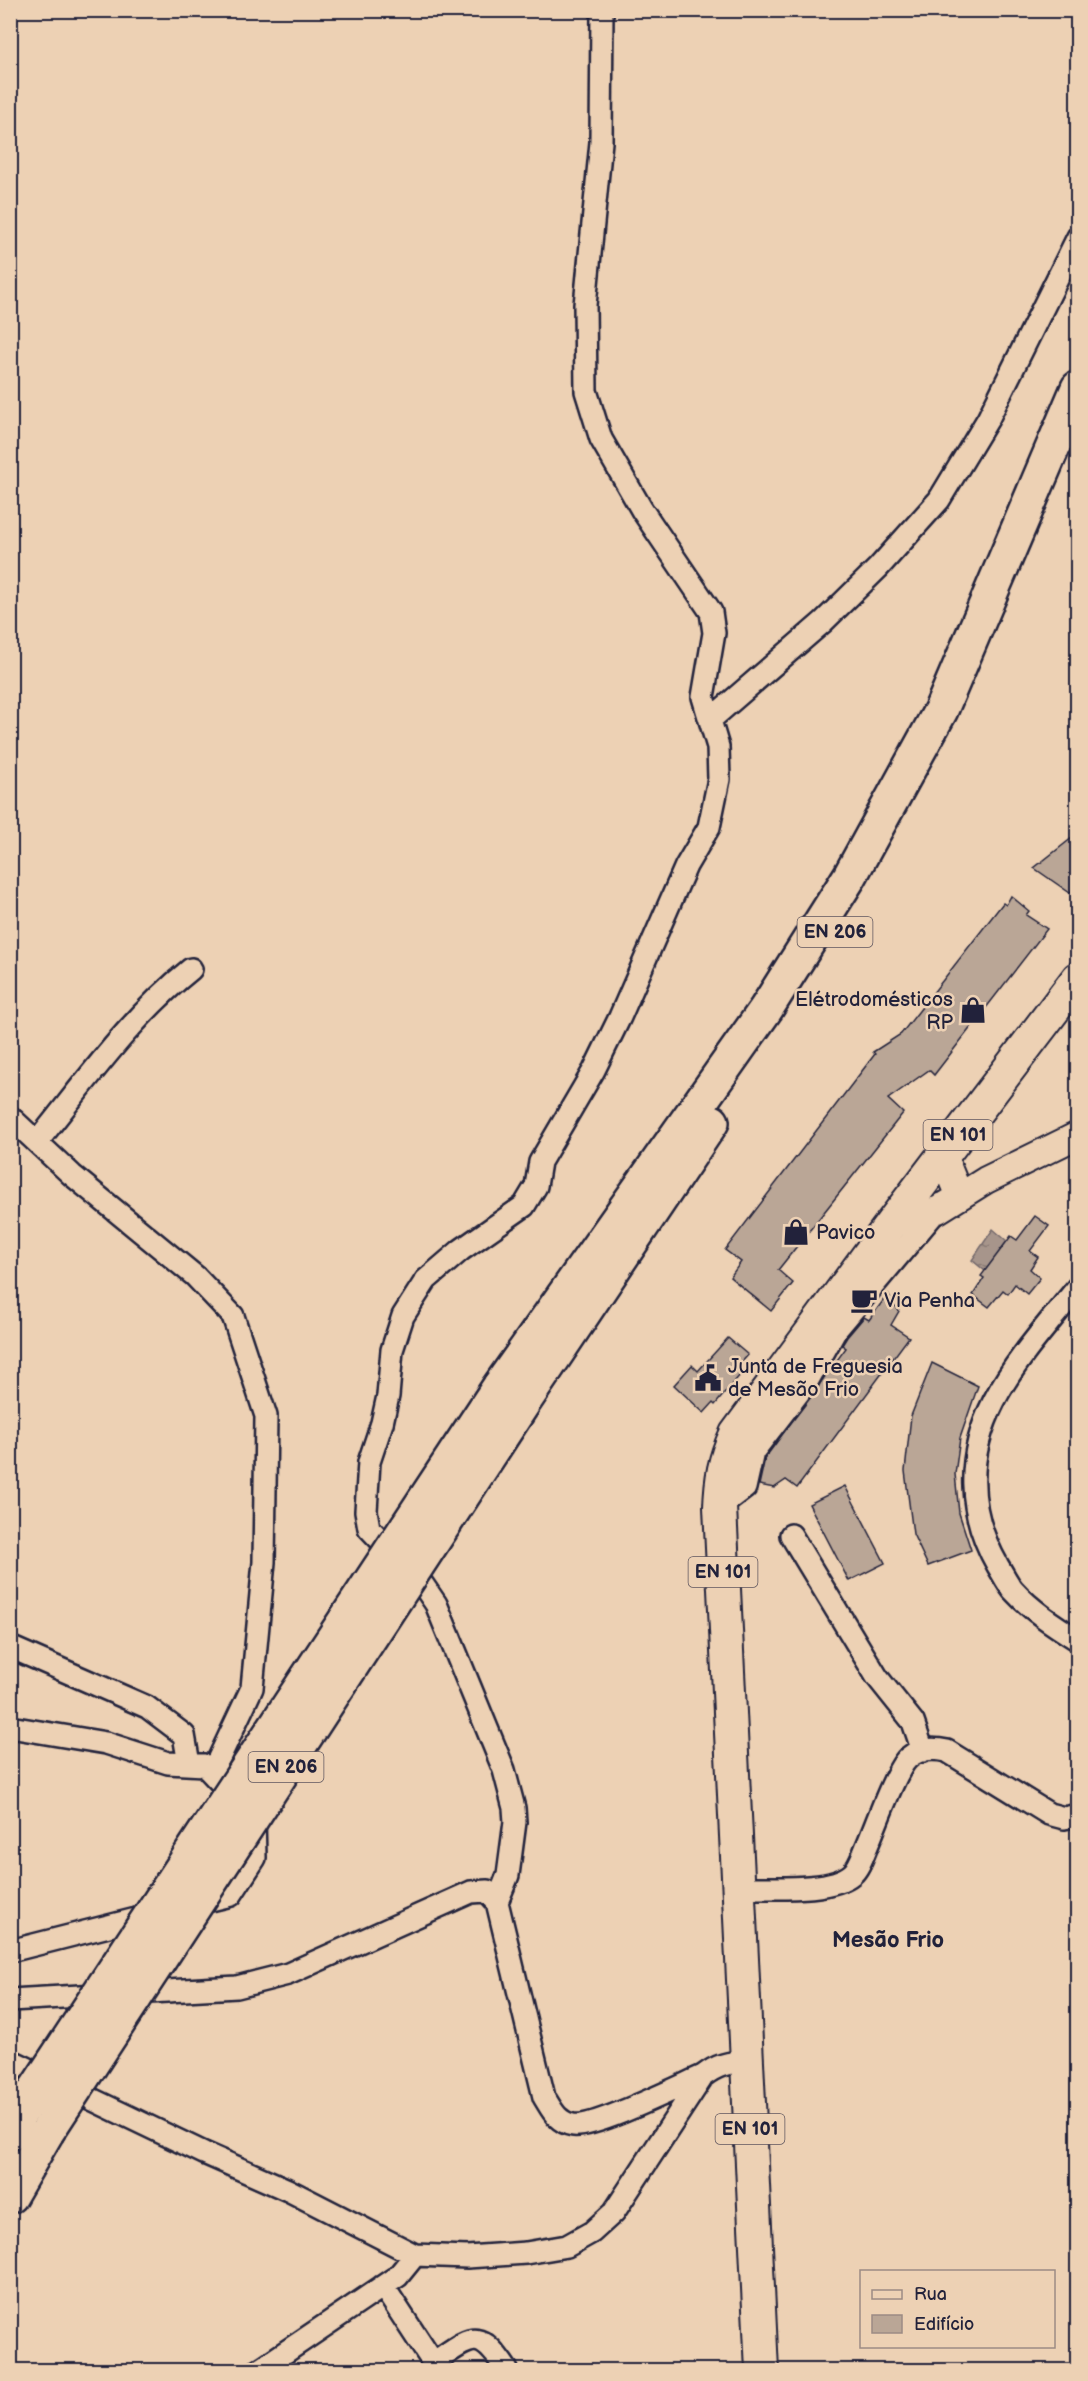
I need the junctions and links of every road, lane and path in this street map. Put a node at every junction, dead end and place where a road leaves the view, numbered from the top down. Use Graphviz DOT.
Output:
graph roads {
  1 [pos="602,10"];
  2 [pos="1077,237"];
  3 [pos="1077,388"];
  4 [pos="1077,424"];
  5 [pos="710,720"];
  6 [pos="191,969"];
  7 [pos="1077,978"];
  8 [pos="10,1118"];
  9 [pos="1077,1135"];
  10 [pos="37,1142"];
  11 [pos="934,1167"];
  12 [pos="986,1180"];
  13 [pos="956,1187"];
  14 [pos="938,1210"];
  15 [pos="894,1220"];
  16 [pos="1077,1287"];
  17 [pos="512,1395"];
  18 [pos="720,1507"];
  19 [pos="791,1535"];
  20 [pos="1077,1640"];
  21 [pos="10,1647"];
  22 [pos="10,1727"];
  23 [pos="922,1751"];
  24 [pos="189,1764"];
  25 [pos="212,1773"];
  26 [pos="1077,1815"];
  27 [pos="738,1888"];
  28 [pos="497,1902"];
  29 [pos="10,1951"];
  30 [pos="10,2000"];
  31 [pos="10,2060"];
  32 [pos="747,2062"];
  33 [pos="703,2076"];
  34 [pos="15,2123"];
  35 [pos="10,2196"];
  36 [pos="415,2255"];
  37 [pos="383,2286"];
  38 [pos="436,2367"];
  39 [pos="259,2370"];
  40 [pos="507,2370"];
  41 [pos="762,2370"];
  1 -- 5 [label="street"];
  2 -- 5 [label="street"];
  3 -- 17 [label="highway, EN 206"];
  4 -- 17 [label="highway, EN 206"];
  5 -- 28 [label="street"];
  6 -- 10 [label="street"];
  7 -- 11 [label="main road, EN 101"];
  8 -- 10 [label="street"];
  9 -- 12 [label="street"];
  10 -- 25 [label="street"];
  11 -- 13 [label="street"];
  11 -- 15 [label="main road, EN 101"];
  12 -- 13 [label="street"];
  12 -- 14 [label="street"];
  13 -- 14 [label="street"];
  14 -- 15 [label="street"];
  14 -- 18 [label="street"];
  15 -- 18 [label="main road, EN 101"];
  16 -- 20 [label="street"];
  17 -- 34 [label="highway, EN 206, bridge"];
  17 -- 35 [label="highway, EN 206, bridge"];
  18 -- 27 [label="main road, EN 101"];
  19 -- 23 [label="street"];
  21 -- 24 [label="street"];
  22 -- 24 [label="street"];
  23 -- 26 [label="street"];
  23 -- 27 [label="street"];
  24 -- 25 [label="street"];
  25 -- 29 [label="street"];
  27 -- 32 [label="main road, EN 101"];
  28 -- 30 [label="street"];
  28 -- 33 [label="street"];
  31 -- 36 [label="street"];
  32 -- 33 [label="street"];
  32 -- 41 [label="main road, EN 101"];
  33 -- 36 [label="street"];
  36 -- 37 [label="street"];
  37 -- 38 [label="street"];
  37 -- 39 [label="street"];
  38 -- 40 [label="street"];
}
